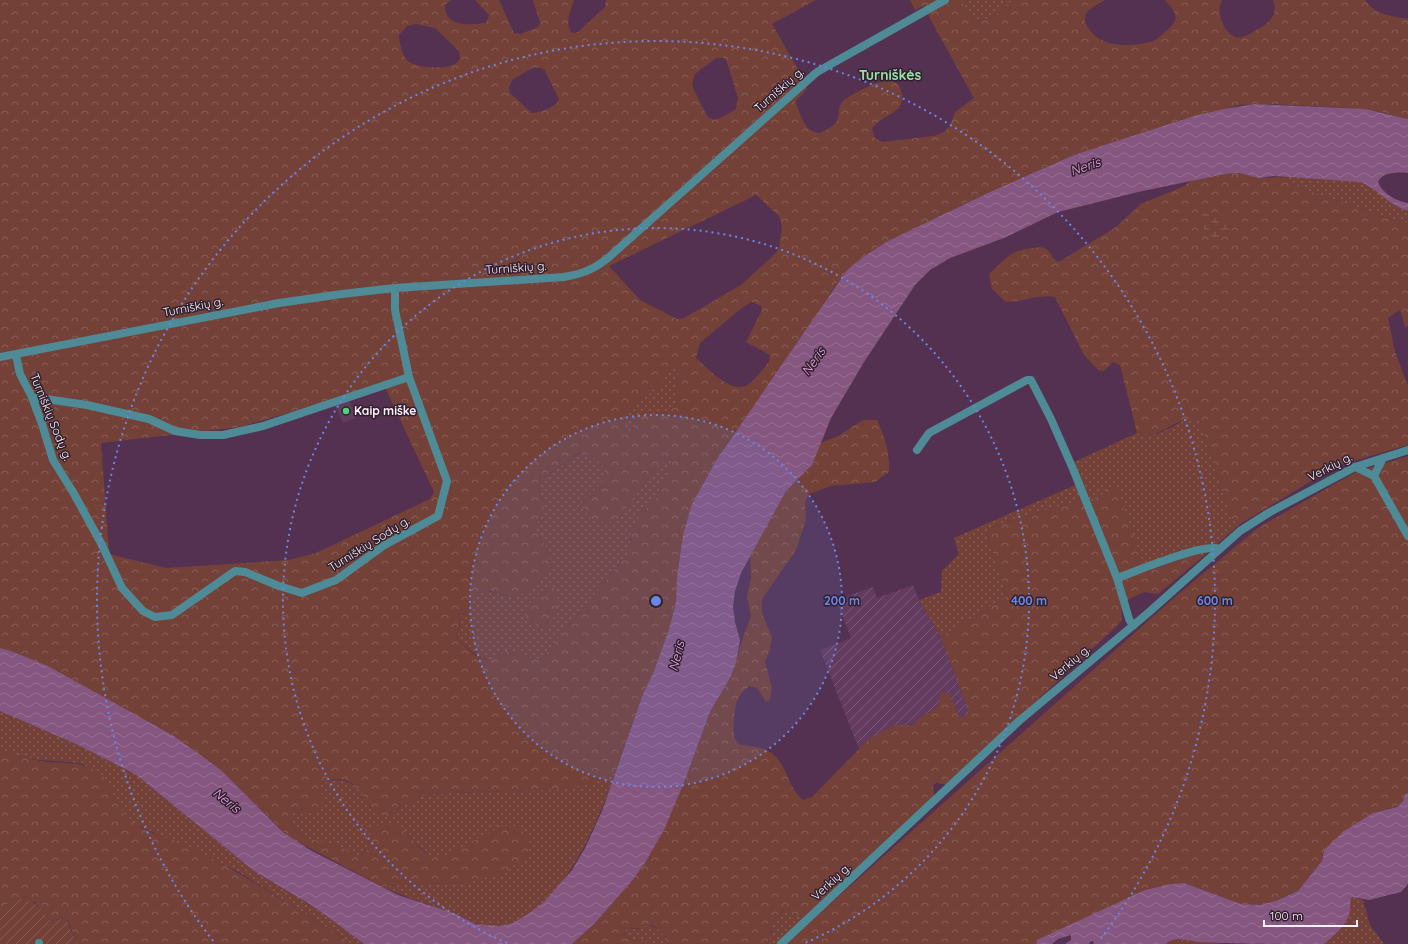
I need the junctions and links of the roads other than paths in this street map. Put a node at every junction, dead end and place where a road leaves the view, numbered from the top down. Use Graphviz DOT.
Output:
graph roads {
  1 [pos="944,0"];
  2 [pos="395,288"];
  3 [pos="16,355"];
  4 [pos="0,357"];
  5 [pos="409,377"];
  6 [pos="32,397"];
  7 [pos="917,450"];
  8 [pos="1408,450"];
  9 [pos="1383,458"];
  10 [pos="1355,467"];
  11 [pos="1374,476"];
  12 [pos="1408,536"];
  13 [pos="1219,549"];
  14 [pos="1117,578"];
  15 [pos="1133,626"];
  16 [pos="782,944"];
  1 -- 2 [label="street, Turniškių g."];
  2 -- 3 [label="street, Turniškių g."];
  2 -- 5 [label="street, Turniškių Sodų g."];
  3 -- 4 [label="street, Turniškių g."];
  3 -- 6 [label="street, Turniškių Sodų g."];
  5 -- 6 [label="street"];
  5 -- 6 [label="street, Turniškių Sodų g."];
  7 -- 14 [label="street"];
  8 -- 9 [label="street, Verkių g."];
  9 -- 10 [label="street, Verkių g."];
  9 -- 11 [label="street"];
  10 -- 11 [label="street"];
  10 -- 13 [label="street, Verkių g."];
  11 -- 12 [label="street"];
  13 -- 14 [label="street"];
  13 -- 15 [label="street, Verkių g."];
  14 -- 15 [label="street"];
  15 -- 16 [label="street, Verkių g."];
}
